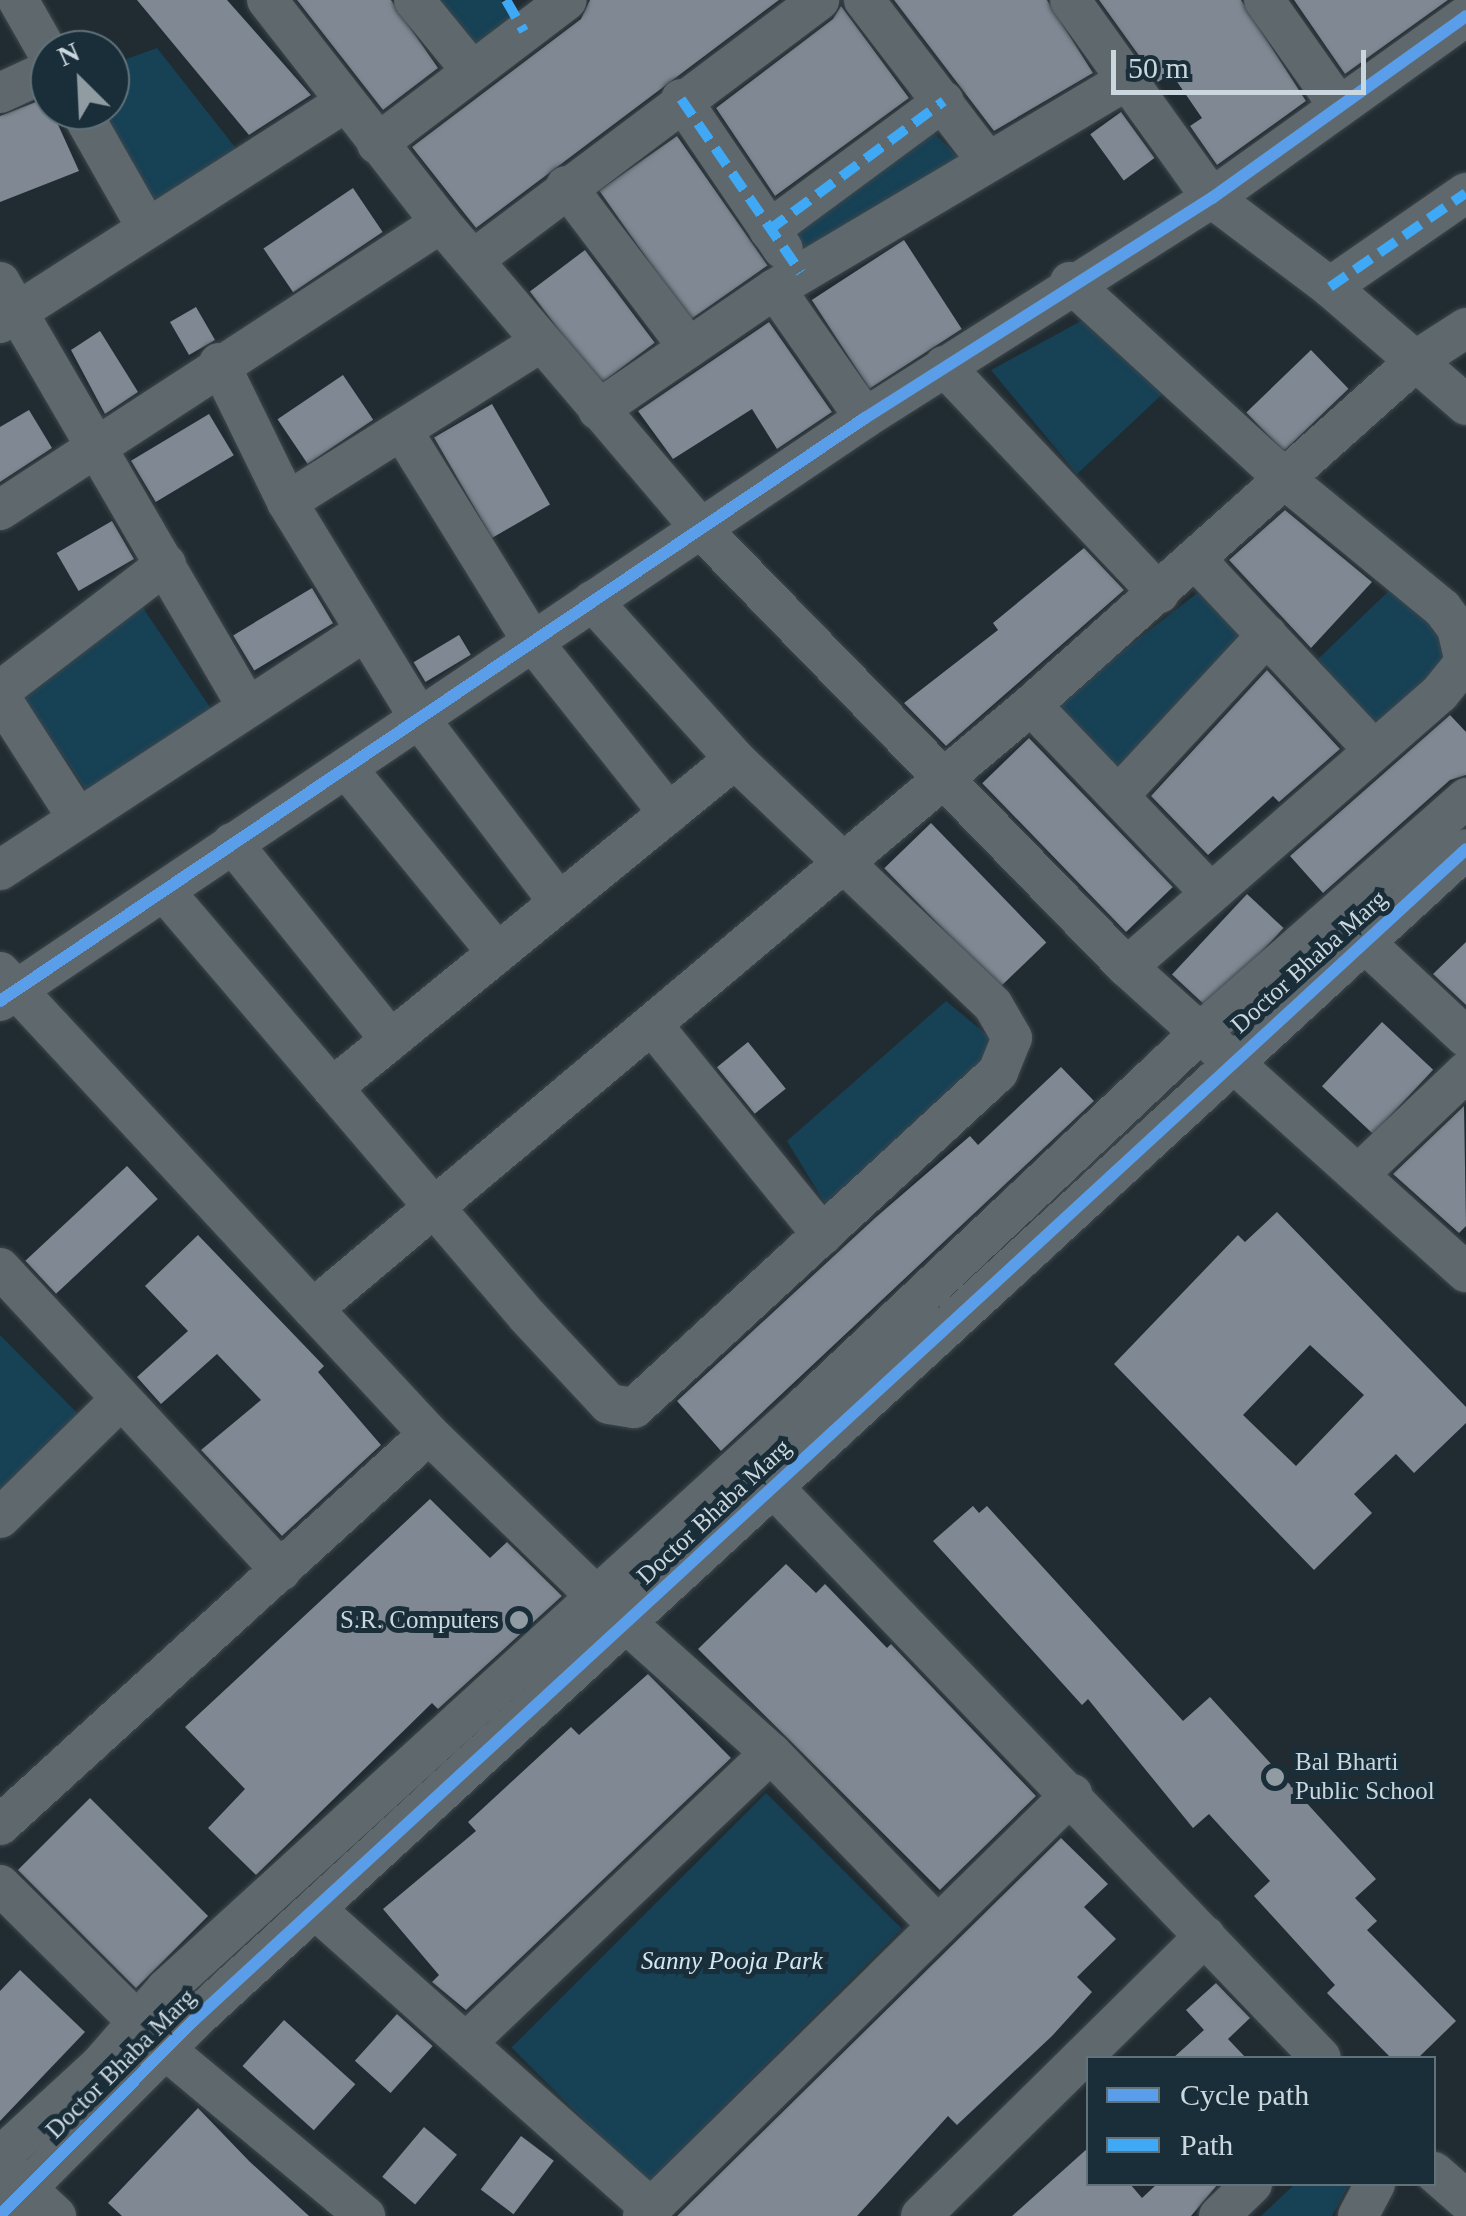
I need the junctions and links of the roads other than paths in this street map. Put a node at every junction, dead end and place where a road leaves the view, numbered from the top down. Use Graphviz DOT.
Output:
graph roads {
  1 [pos="18,0"];
  2 [pos="267,0"];
  3 [pos="414,0"];
  4 [pos="568,0"];
  5 [pos="819,0"];
  6 [pos="864,0"];
  7 [pos="1070,0"];
  8 [pos="1264,0"];
  9 [pos="515,16"];
  10 [pos="1466,16"];
  11 [pos="35,30"];
  12 [pos="471,70"];
  13 [pos="30,79"];
  14 [pos="1124,82"];
  15 [pos="0,93"];
  16 [pos="681,99"];
  17 [pos="944,101"];
  18 [pos="345,102"];
  19 [pos="1338,105"];
  20 [pos="91,130"];
  21 [pos="377,144"];
  22 [pos="988,162"];
  23 [pos="566,186"];
  24 [pos="1466,193"];
  25 [pos="1212,198"];
  26 [pos="441,223"];
  27 [pos="147,228"];
  28 [pos="769,230"];
  29 [pos="473,260"];
  30 [pos="788,281"];
  31 [pos="1070,282"];
  32 [pos="1330,286"];
  33 [pos="5,306"];
  34 [pos="1466,328"];
  35 [pos="541,342"];
  36 [pos="689,348"];
  37 [pos="1418,359"];
  38 [pos="219,363"];
  39 [pos="944,366"];
  40 [pos="1466,406"];
  41 [pos="598,410"];
  42 [pos="865,418"];
  43 [pos="404,432"];
  44 [pos="96,447"];
  45 [pos="1286,480"];
  46 [pos="287,502"];
  47 [pos="0,510"];
  48 [pos="701,529"];
  49 [pos="1196,560"];
  50 [pos="166,564"];
  51 [pos="1159,592"];
  52 [pos="592,601"];
  53 [pos="365,630"];
  54 [pos="1267,635"];
  55 [pos="532,640"];
  56 [pos="0,694"];
  57 [pos="246,704"];
  58 [pos="1031,705"];
  59 [pos="420,721"];
  60 [pos="1372,748"];
  61 [pos="735,759"];
  62 [pos="346,769"];
  63 [pos="940,778"];
  64 [pos="1120,795"];
  65 [pos="1466,798"];
  66 [pos="669,813"];
  67 [pos="77,817"];
  68 [pos="232,843"];
  69 [pos="1465,851"];
  70 [pos="841,861"];
  71 [pos="0,870"];
  72 [pos="164,891"];
  73 [pos="1210,892"];
  74 [pos="559,902"];
  75 [pos="1364,942"];
  76 [pos="498,952"];
  77 [pos="1127,967"];
  78 [pos="4,988"];
  79 [pos="653,1026"];
  80 [pos="1201,1032"];
  81 [pos="1466,1037"];
  82 [pos="390,1040"];
  83 [pos="1234,1062"];
  84 [pos="1462,1083"];
  85 [pos="332,1088"];
  86 [pos="1362,1172"];
  87 [pos="437,1208"];
  88 [pos="824,1235"];
  89 [pos="1460,1256"];
  90 [pos="0,1268"];
  91 [pos="313,1308"];
  92 [pos="119,1401"];
  93 [pos="429,1434"];
  94 [pos="773,1487"];
  95 [pos="0,1518"];
  96 [pos="281,1570"];
  97 [pos="596,1596"];
  98 [pos="628,1624"];
  99 [pos="772,1753"];
  100 [pos="1072,1794"];
  101 [pos="0,1825"];
  102 [pos="0,1885"];
  103 [pos="316,1908"];
  104 [pos="938,1926"];
  105 [pos="1206,1936"];
  106 [pos="153,2037"];
  107 [pos="466,2043"];
  108 [pos="1319,2056"];
  109 [pos="1436,2174"];
  110 [pos="1250,2186"];
  111 [pos="1374,2186"];
  112 [pos="13,2192"];
  113 [pos="1466,2200"];
  114 [pos="647,2212"];
  115 [pos="365,2216"];
  116 [pos="921,2216"];
  117 [pos="1219,2216"];
  118 [pos="1358,2216"];
  1 -- 11 [label="street"];
  2 -- 18 [label="street"];
  3 -- 12 [label="street"];
  4 -- 9 [label="street"];
  5 -- 16 [label="street"];
  6 -- 17 [label="street"];
  7 -- 14 [label="street"];
  8 -- 19 [label="street"];
  9 -- 12 [label="street"];
  10 -- 19 [label="street"];
  12 -- 21 [label="street"];
  13 -- 15 [label="street"];
  14 -- 22 [label="street"];
  14 -- 25 [label="street"];
  16 -- 23 [label="street"];
  16 -- 28 [label="street"];
  17 -- 22 [label="street"];
  17 -- 28 [label="street"];
  18 -- 21 [label="street"];
  18 -- 27 [label="street"];
  19 -- 25 [label="street"];
  20 -- 27 [label="street"];
  21 -- 26 [label="street"];
  22 -- 30 [label="street"];
  23 -- 29 [label="street"];
  23 -- 36 [label="street"];
  24 -- 32 [label="street"];
  25 -- 31 [label="street"];
  25 -- 32 [label="street"];
  26 -- 29 [label="street"];
  26 -- 38 [label="street"];
  27 -- 33 [label="street"];
  28 -- 30 [label="street"];
  29 -- 35 [label="street"];
  30 -- 36 [label="street"];
  30 -- 42 [label="street"];
  31 -- 39 [label="street"];
  31 -- 45 [label="street"];
  32 -- 37 [label="street"];
  33 -- 44 [label="street"];
  34 -- 37 [label="street"];
  35 -- 41 [label="street"];
  35 -- 43 [label="street"];
  36 -- 41 [label="street"];
  37 -- 40 [label="street"];
  37 -- 45 [label="street"];
  38 -- 44 [label="street"];
  38 -- 46 [label="street"];
  39 -- 42 [label="street"];
  39 -- 51 [label="street"];
  41 -- 48 [label="street"];
  42 -- 48 [label="street"];
  43 -- 46 [label="street"];
  43 -- 55 [label="street"];
  44 -- 47 [label="street"];
  44 -- 50 [label="street"];
  45 -- 49 [label="street"];
  45 -- 60 [label="street"];
  46 -- 53 [label="street"];
  48 -- 52 [label="street"];
  48 -- 63 [label="street"];
  49 -- 51 [label="street"];
  49 -- 54 [label="street"];
  50 -- 56 [label="street"];
  50 -- 57 [label="street"];
  51 -- 58 [label="street"];
  52 -- 55 [label="street"];
  52 -- 61 [label="street"];
  53 -- 57 [label="street"];
  53 -- 59 [label="street"];
  54 -- 60 [label="street"];
  54 -- 64 [label="street"];
  55 -- 59 [label="street"];
  55 -- 66 [label="street"];
  56 -- 67 [label="street"];
  57 -- 67 [label="street"];
  58 -- 63 [label="street"];
  58 -- 64 [label="street"];
  59 -- 62 [label="street"];
  59 -- 74 [label="street"];
  60 -- 73 [label="street"];
  61 -- 66 [label="street"];
  61 -- 70 [label="street"];
  62 -- 68 [label="street"];
  62 -- 76 [label="street"];
  63 -- 70 [label="street"];
  63 -- 77 [label="street"];
  64 -- 73 [label="street"];
  65 -- 80 [label="street, Doctor Bhaba Marg"];
  66 -- 74 [label="street"];
  67 -- 71 [label="street"];
  68 -- 72 [label="street"];
  68 -- 82 [label="street"];
  69 -- 75 [label="street, Doctor Bhaba Marg"];
  70 -- 79 [label="street"];
  70 -- 88 [label="street"];
  72 -- 78 [label="street"];
  72 -- 85 [label="street"];
  73 -- 77 [label="street"];
  74 -- 76 [label="street"];
  75 -- 81 [label="street"];
  75 -- 83 [label="street, Doctor Bhaba Marg"];
  76 -- 82 [label="street"];
  77 -- 80 [label="street"];
  78 -- 91 [label="street"];
  79 -- 87 [label="street"];
  79 -- 88 [label="street"];
  80 -- 83 [label="street"];
  80 -- 97 [label="street, Doctor Bhaba Marg"];
  82 -- 85 [label="street"];
  83 -- 86 [label="street"];
  83 -- 94 [label="street, Doctor Bhaba Marg"];
  84 -- 86 [label="street"];
  85 -- 87 [label="street"];
  86 -- 89 [label="street"];
  87 -- 88 [label="street"];
  87 -- 91 [label="street"];
  90 -- 92 [label="street"];
  91 -- 93 [label="street"];
  92 -- 95 [label="street"];
  92 -- 96 [label="street"];
  93 -- 96 [label="street"];
  93 -- 97 [label="street"];
  94 -- 98 [label="street, Doctor Bhaba Marg"];
  94 -- 100 [label="street"];
  96 -- 101 [label="street"];
  97 -- 98 [label="street"];
  97 -- 106 [label="street, Doctor Bhaba Marg"];
  98 -- 99 [label="street"];
  98 -- 103 [label="street, Doctor Bhaba Marg"];
  99 -- 104 [label="street"];
  99 -- 107 [label="street"];
  100 -- 104 [label="street"];
  100 -- 105 [label="street"];
  102 -- 106 [label="street"];
  103 -- 106 [label="street, Doctor Bhaba Marg"];
  103 -- 107 [label="street"];
  104 -- 114 [label="street"];
  105 -- 108 [label="street"];
  105 -- 116 [label="street"];
  106 -- 112 [label="street, Doctor Bhaba Marg"];
  106 -- 115 [label="street"];
  107 -- 114 [label="street"];
  109 -- 113 [label="street"];
  110 -- 117 [label="street"];
  111 -- 118 [label="street"];
}
